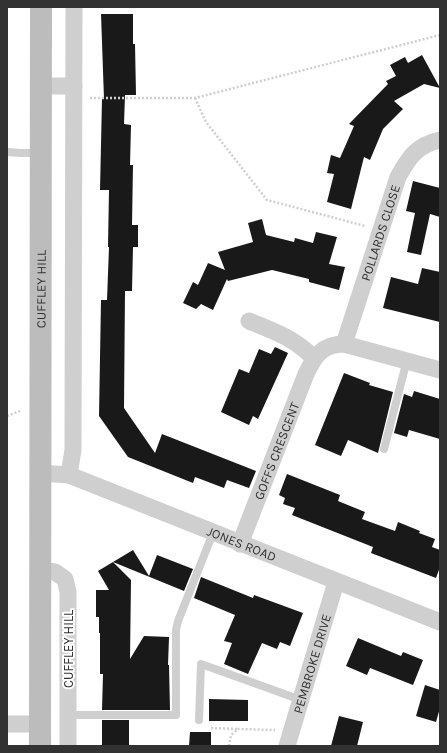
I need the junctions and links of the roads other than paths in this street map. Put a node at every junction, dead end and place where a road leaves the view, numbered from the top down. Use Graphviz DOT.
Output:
graph roads {
  1 [pos="41,7"];
  2 [pos="74,7"];
  3 [pos="41,86"];
  4 [pos="74,92"];
  5 [pos="440,140"];
  6 [pos="7,152"];
  7 [pos="41,153"];
  8 [pos="249,321"];
  9 [pos="344,344"];
  10 [pos="314,358"];
  11 [pos="407,360"];
  12 [pos="440,370"];
  13 [pos="384,449"];
  14 [pos="41,473"];
  15 [pos="69,476"];
  16 [pos="213,533"];
  17 [pos="240,544"];
  18 [pos="40,570"];
  19 [pos="336,582"];
  20 [pos="440,622"];
  21 [pos="301,700"];
  22 [pos="68,715"];
  23 [pos="199,720"];
  24 [pos="7,724"];
  25 [pos="40,724"];
  26 [pos="40,746"];
  27 [pos="68,746"];
  28 [pos="287,746"];
  1 -- 3 [label="main road, CUFFLEY HILL"];
  2 -- 4 [label="street"];
  3 -- 4 [label="street"];
  3 -- 7 [label="main road, CUFFLEY HILL"];
  4 -- 15 [label="street"];
  5 -- 9 [label="street, POLLARDS CLOSE"];
  6 -- 7 [label="lane"];
  7 -- 14 [label="main road, CUFFLEY HILL"];
  8 -- 10 [label="street"];
  9 -- 10 [label="street, GOFFS CRESCENT"];
  9 -- 11 [label="street, GOFFS CRESCENT"];
  10 -- 17 [label="street, GOFFS CRESCENT"];
  11 -- 12 [label="street, GOFFS CRESCENT"];
  11 -- 13 [label="lane"];
  14 -- 15 [label="street, JONES ROAD"];
  14 -- 18 [label="main road, CUFFLEY HILL"];
  15 -- 16 [label="street, JONES ROAD"];
  16 -- 17 [label="street, JONES ROAD"];
  16 -- 22 [label="lane"];
  17 -- 19 [label="street, JONES ROAD"];
  18 -- 22 [label="street, CUFFLEY HILL"];
  18 -- 25 [label="main road, CUFFLEY HILL"];
  19 -- 20 [label="street, JONES ROAD"];
  19 -- 21 [label="street, PEMBROKE DRIVE"];
  21 -- 23 [label="lane"];
  21 -- 28 [label="street, PEMBROKE DRIVE"];
  22 -- 27 [label="street, CUFFLEY HILL"];
  24 -- 25 [label="street"];
  25 -- 26 [label="main road, CUFFLEY HILL"];
}
